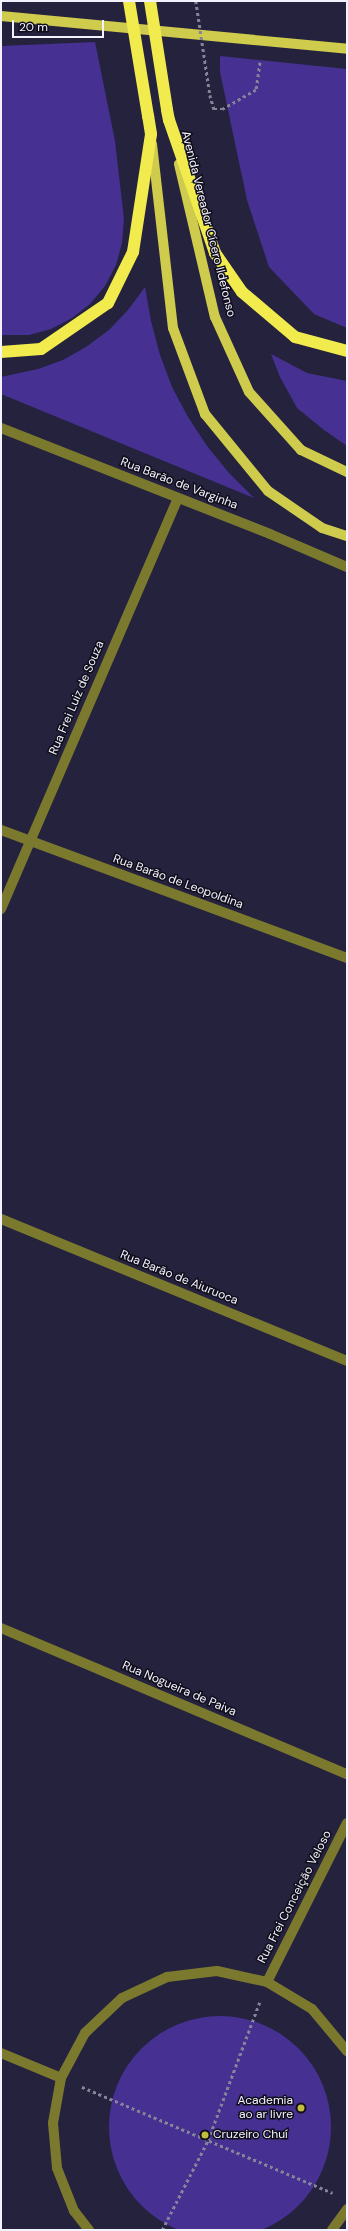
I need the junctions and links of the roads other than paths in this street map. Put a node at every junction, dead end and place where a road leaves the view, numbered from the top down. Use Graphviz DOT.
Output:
graph roads {
  1 [pos="129,1"];
  2 [pos="150,1"];
  3 [pos="1,16"];
  4 [pos="347,49"];
  5 [pos="168,115"];
  6 [pos="151,134"];
  7 [pos="347,351"];
  8 [pos="1,352"];
  9 [pos="1,428"];
  10 [pos="347,472"];
  11 [pos="178,498"];
  12 [pos="347,536"];
  13 [pos="347,567"];
  14 [pos="1,830"];
  15 [pos="30,842"];
  16 [pos="1,909"];
  17 [pos="347,958"];
  18 [pos="1,1219"];
  19 [pos="347,1361"];
  20 [pos="1,1628"];
  21 [pos="347,1774"];
  22 [pos="347,1823"];
  23 [pos="267,1982"];
  24 [pos="347,2051"];
  25 [pos="1,2053"];
  26 [pos="61,2078"];
  27 [pos="347,2209"];
  28 [pos="89,2230"];
  29 [pos="332,2230"];
  1 -- 6 [label="highway, bridge"];
  2 -- 5 [label="highway, bridge"];
  3 -- 4 [label="main road"];
  5 -- 7 [label="highway"];
  5 -- 10 [label="main road, Avenida Vereador Cícero Ildefonso"];
  6 -- 8 [label="highway"];
  6 -- 12 [label="main road"];
  9 -- 11 [label="street, Rua Barão de Varginha"];
  11 -- 13 [label="street, Rua Barão de Varginha"];
  11 -- 15 [label="street, Rua Frei Luiz de Souza"];
  14 -- 15 [label="street, Rua Barão de Leopoldina"];
  15 -- 16 [label="street, Rua Frei Luiz de Souza"];
  15 -- 17 [label="street, Rua Barão de Leopoldina"];
  18 -- 19 [label="street, Rua Barão de Aiuruoca"];
  20 -- 21 [label="street, Rua Nogueira de Paiva"];
  22 -- 23 [label="street, Rua Frei Conceição Veloso"];
  23 -- 24 [label="street"];
  23 -- 26 [label="street"];
  25 -- 26 [label="street"];
  26 -- 28 [label="street"];
  27 -- 29 [label="street"];
}
